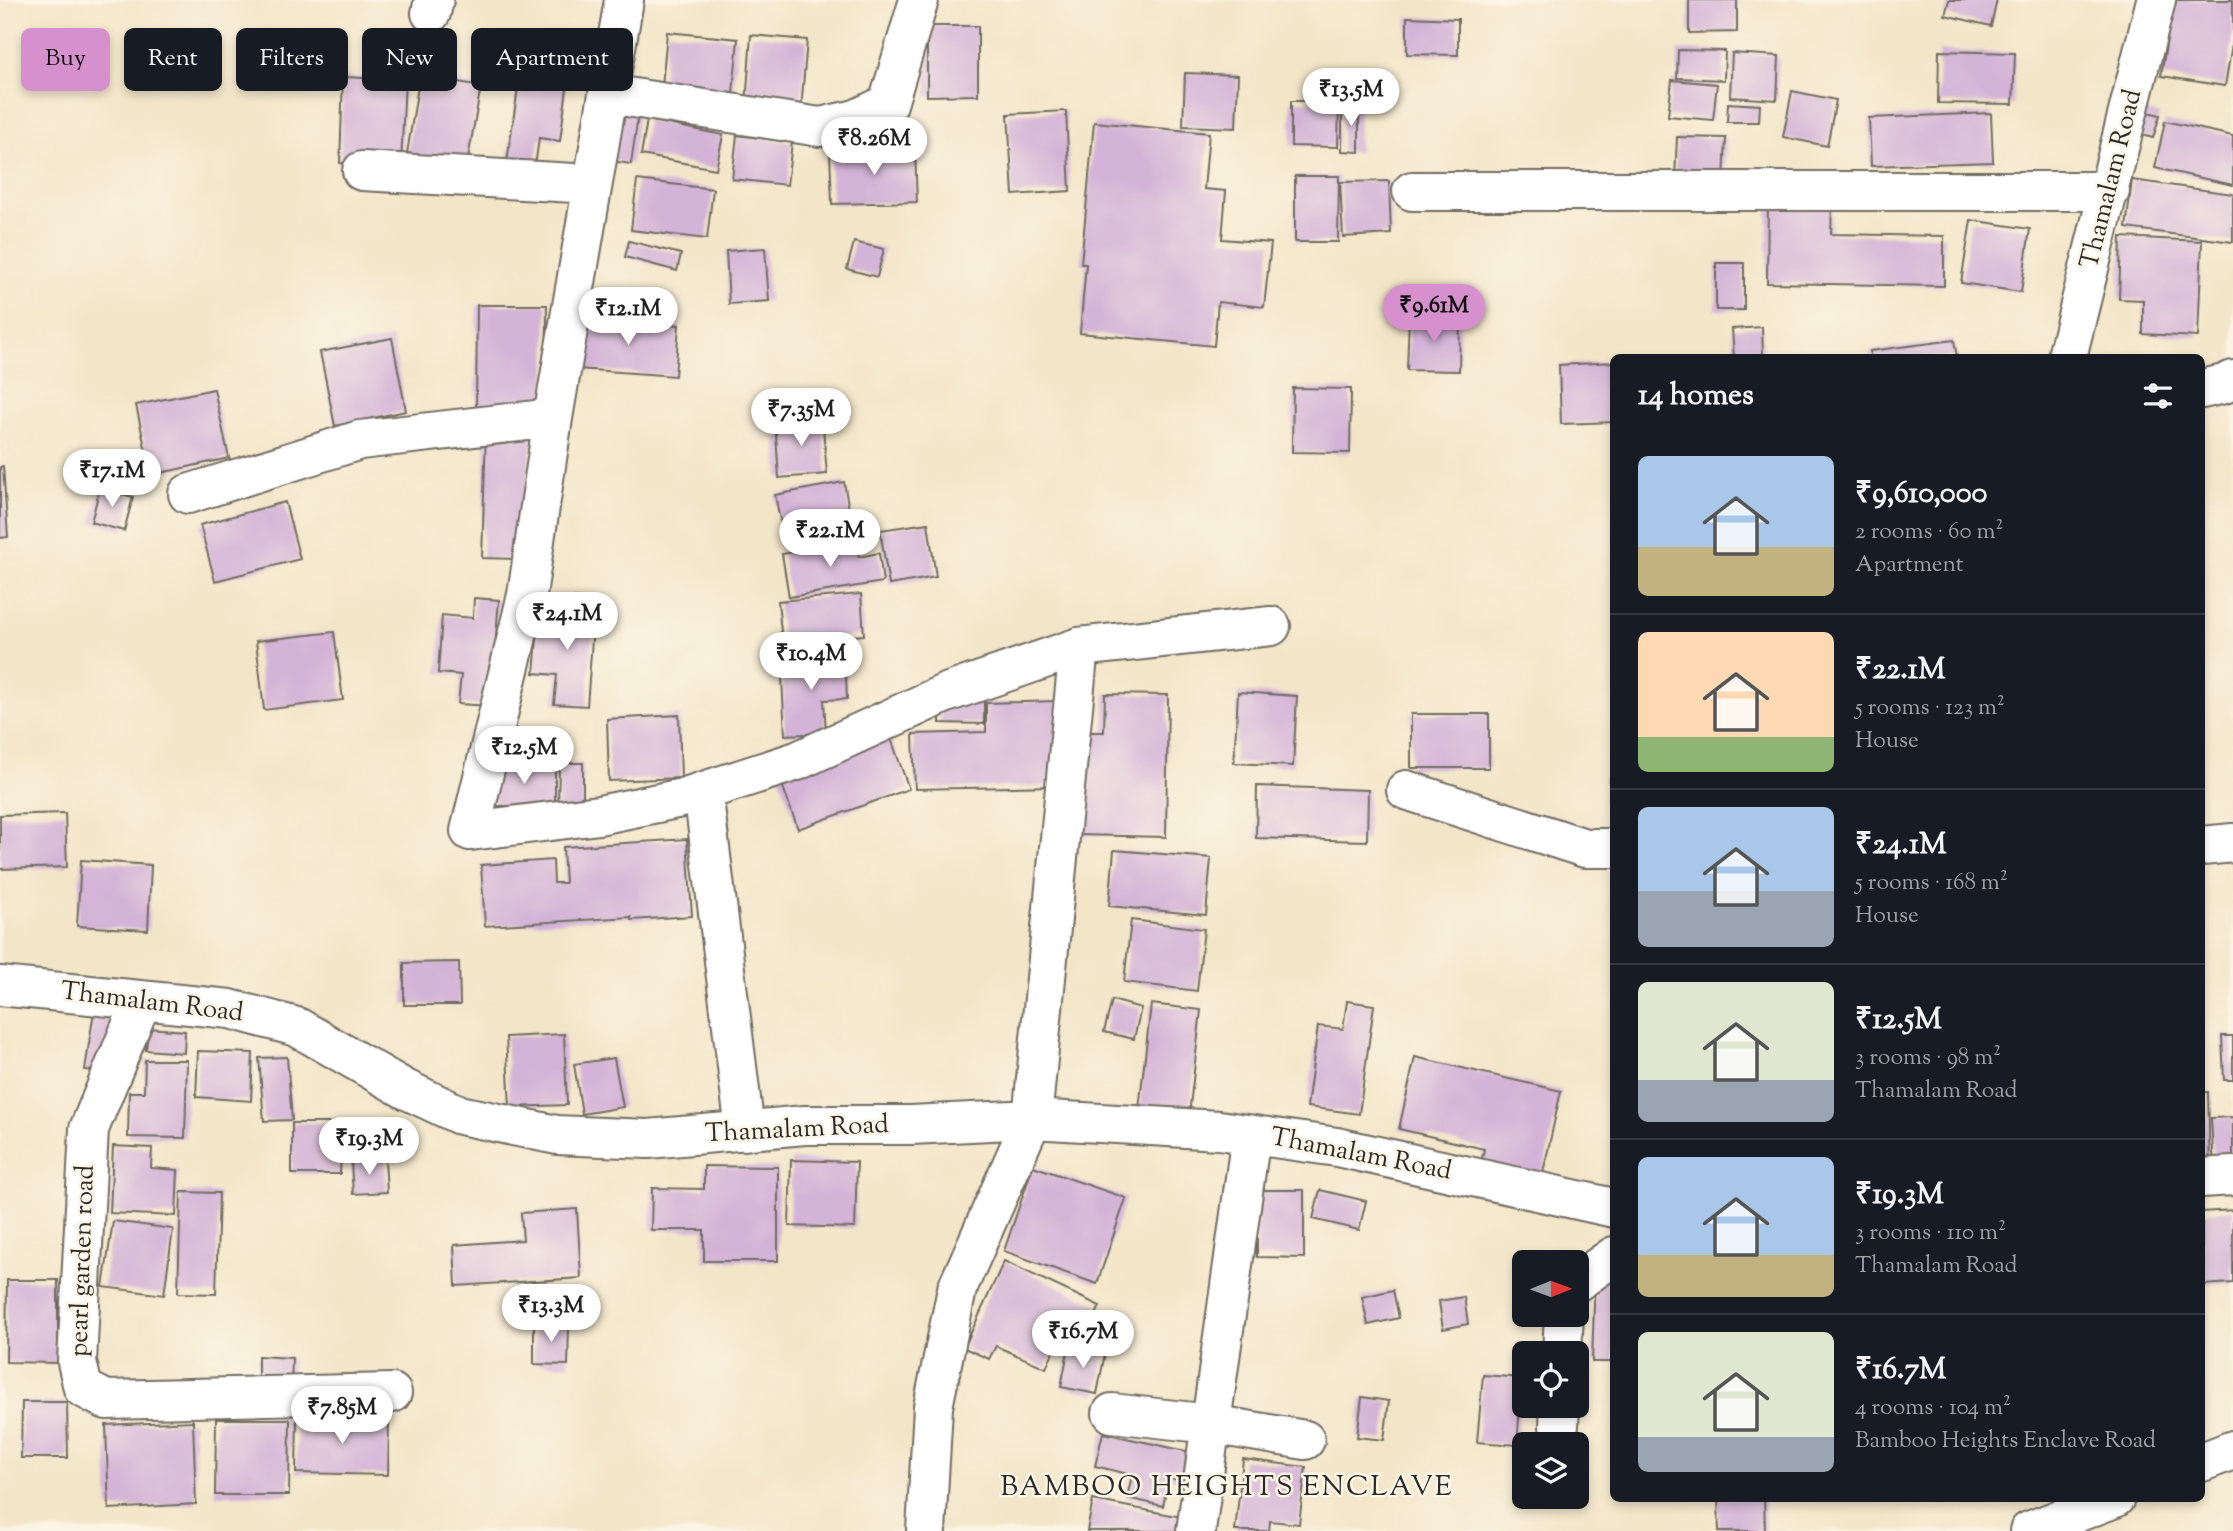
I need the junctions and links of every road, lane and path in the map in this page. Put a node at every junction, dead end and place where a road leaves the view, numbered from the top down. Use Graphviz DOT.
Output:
graph roads {
  1 [pos="624,0"];
  2 [pos="919,0"];
  3 [pos="2156,0"];
  4 [pos="608,94"];
  5 [pos="362,171"];
  6 [pos="592,184"];
  7 [pos="1412,191"];
  8 [pos="2109,191"];
  9 [pos="2068,354"];
  10 [pos="2233,380"];
  11 [pos="2205,388"];
  12 [pos="554,418"];
  13 [pos="188,494"];
  14 [pos="1271,626"];
  15 [pos="1079,647"];
  16 [pos="1406,790"];
  17 [pos="703,791"];
  18 [pos="2233,843"];
  19 [pos="2205,846"];
  20 [pos="1610,848"];
  21 [pos="0,986"];
  22 [pos="142,1000"];
  23 [pos="1031,1119"];
  24 [pos="746,1130"];
  25 [pos="1251,1135"];
  26 [pos="2233,1175"];
  27 [pos="2205,1178"];
  28 [pos="1610,1207"];
  29 [pos="1610,1259"];
  30 [pos="1589,1274"];
  31 [pos="392,1393"];
  32 [pos="1112,1413"];
  33 [pos="1211,1424"];
  34 [pos="1305,1440"];
  35 [pos="2233,1450"];
  36 [pos="2205,1461"];
  37 [pos="2105,1502"];
  38 [pos="926,1531"];
  39 [pos="1196,1531"];
  40 [pos="2029,1531"];
  1 -- 4 [label="street"];
  2 -- 4 [label="street"];
  3 -- 8 [label="street, Thamalam Road"];
  4 -- 6 [label="street"];
  5 -- 6 [label="street"];
  6 -- 12 [label="street"];
  7 -- 8 [label="street"];
  8 -- 9 [label="street, Thamalam Road"];
  10 -- 11 [label="street"];
  12 -- 13 [label="street"];
  12 -- 17 [label="street"];
  14 -- 15 [label="street"];
  15 -- 17 [label="street"];
  15 -- 23 [label="street"];
  16 -- 20 [label="street"];
  17 -- 24 [label="street"];
  18 -- 19 [label="street"];
  21 -- 22 [label="street, Thamalam Road"];
  22 -- 24 [label="street, Thamalam Road"];
  22 -- 31 [label="street, pearl garden road"];
  23 -- 24 [label="street, Thamalam Road"];
  23 -- 25 [label="street, Thamalam Road"];
  23 -- 38 [label="street"];
  25 -- 28 [label="street, Thamalam Road"];
  25 -- 33 [label="street"];
  26 -- 27 [label="street"];
  29 -- 30 [label="street"];
  32 -- 33 [label="street"];
  33 -- 34 [label="street"];
  33 -- 39 [label="street"];
  35 -- 36 [label="street"];
  37 -- 40 [label="street"];
}
